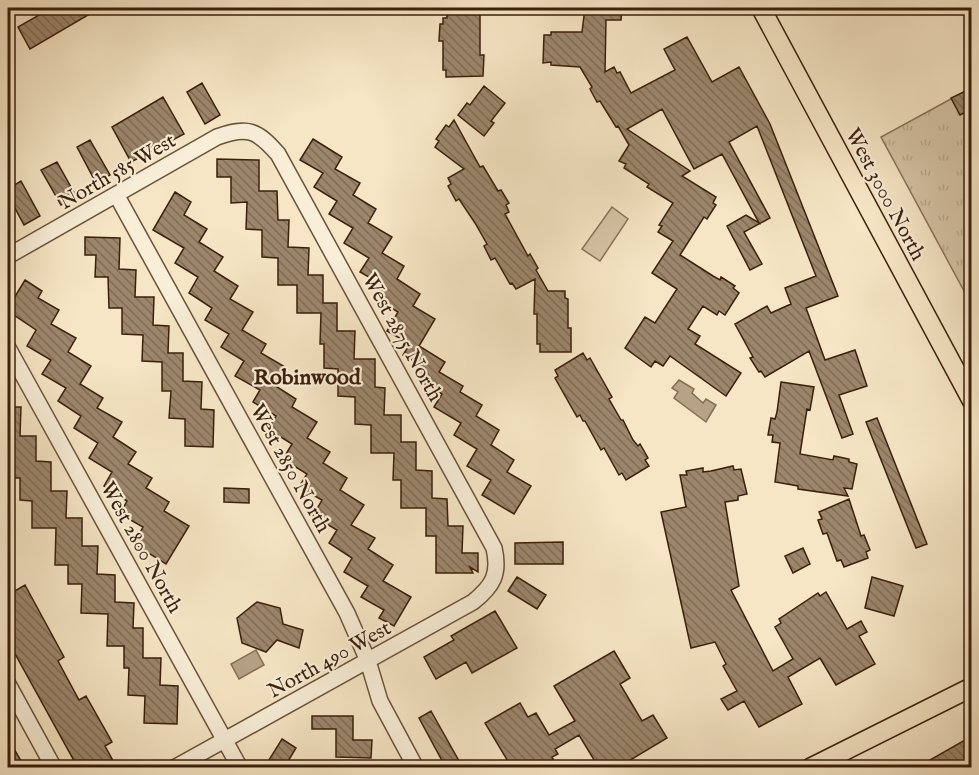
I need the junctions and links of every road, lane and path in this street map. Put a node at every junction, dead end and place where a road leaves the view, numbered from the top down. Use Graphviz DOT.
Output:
graph roads {
  1 [pos="760,8"];
  2 [pos="250,130"];
  3 [pos="117,196"];
  4 [pos="8,256"];
  5 [pos="8,348"];
  6 [pos="972,401"];
  7 [pos="495,577"];
  8 [pos="368,661"];
  9 [pos="8,684"];
  10 [pos="972,687"];
  11 [pos="225,740"];
  12 [pos="54,768"];
  13 [pos="174,768"];
  14 [pos="240,768"];
  15 [pos="416,768"];
  16 [pos="810,768"];
  1 -- 6 [label="main road, West 3000 North"];
  2 -- 3 [label="street, North 585 West"];
  2 -- 7 [label="street, West 2875 North"];
  3 -- 4 [label="street, North 585 West"];
  3 -- 8 [label="street, West 2850 North"];
  5 -- 11 [label="street, West 2800 North"];
  7 -- 8 [label="street, North 490 West"];
  8 -- 11 [label="street, North 490 West"];
  8 -- 15 [label="street, West 2850 North"];
  9 -- 12 [label="street"];
  10 -- 16 [label="main road"];
  11 -- 13 [label="street, North 490 West"];
  11 -- 14 [label="street, West 2800 North"];
}
